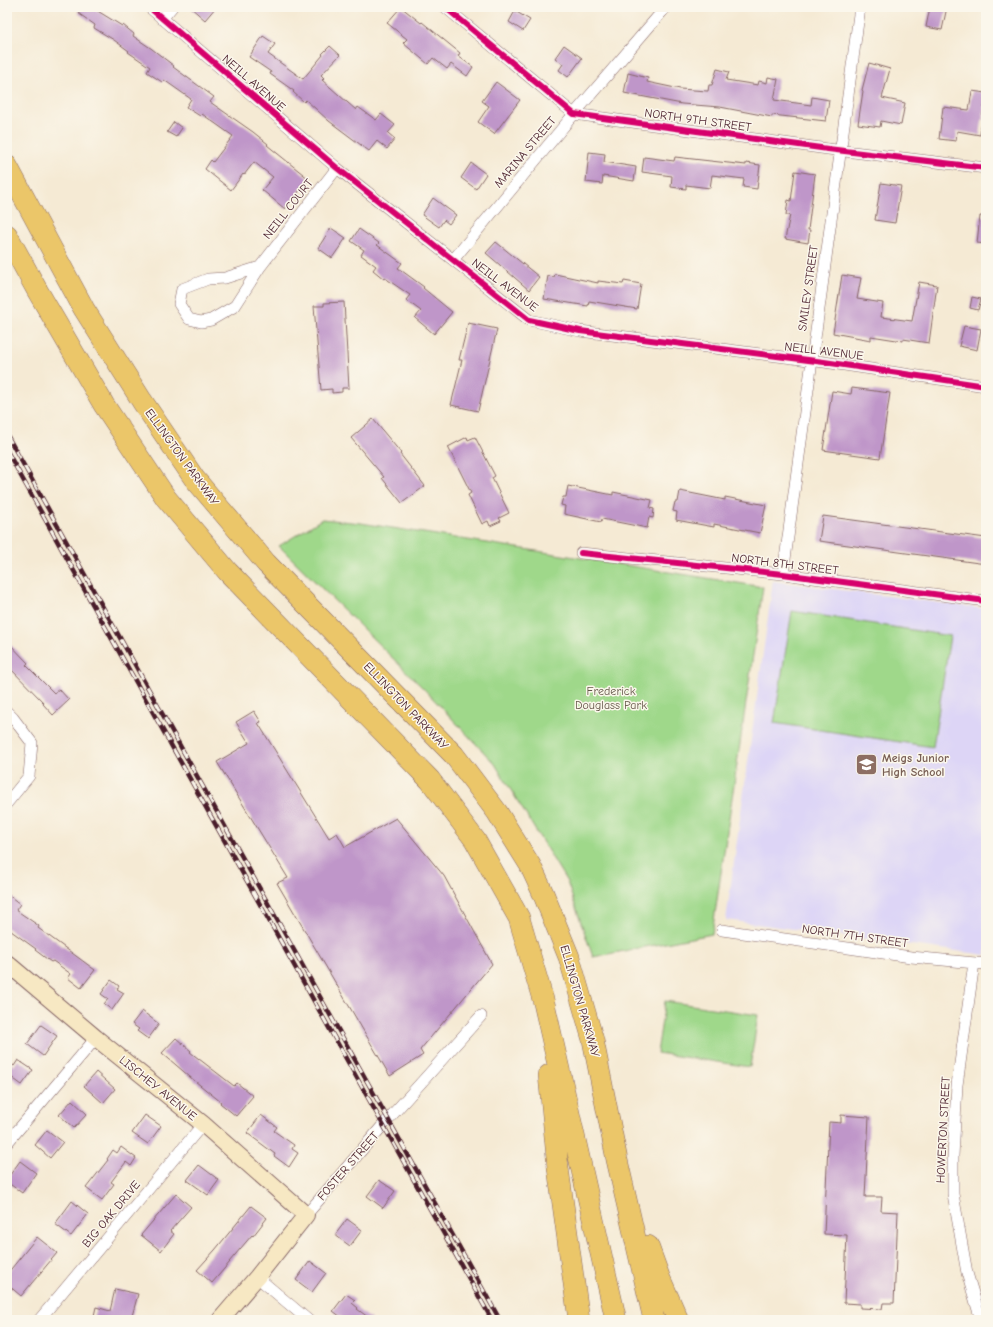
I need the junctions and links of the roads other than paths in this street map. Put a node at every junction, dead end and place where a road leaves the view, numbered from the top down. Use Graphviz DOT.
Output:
graph roads {
  1 [pos="149,7"];
  2 [pos="172,7"];
  3 [pos="445,7"];
  4 [pos="666,7"];
  5 [pos="860,7"];
  6 [pos="162,19"];
  7 [pos="574,114"];
  8 [pos="840,150"];
  9 [pos="7,166"];
  10 [pos="337,168"];
  11 [pos="986,168"];
  12 [pos="7,235"];
  13 [pos="7,254"];
  14 [pos="453,260"];
  15 [pos="260,267"];
  16 [pos="37,290"];
  17 [pos="811,360"];
  18 [pos="986,386"];
  19 [pos="581,553"];
  20 [pos="783,574"];
  21 [pos="986,601"];
  22 [pos="7,712"];
  23 [pos="7,803"];
  24 [pos="722,930"];
  25 [pos="7,963"];
  26 [pos="974,963"];
  27 [pos="986,964"];
  28 [pos="544,1003"];
  29 [pos="481,1016"];
  30 [pos="96,1038"];
  31 [pos="203,1124"];
  32 [pos="7,1143"];
  33 [pos="617,1160"];
  34 [pos="306,1215"];
  35 [pos="257,1278"];
  36 [pos="39,1320"];
  37 [pos="220,1320"];
  38 [pos="308,1320"];
  39 [pos="579,1320"];
  40 [pos="616,1320"];
  41 [pos="654,1320"];
  42 [pos="678,1320"];
  43 [pos="981,1320"];
  1 -- 6 [label="street, NEILL AVENUE"];
  2 -- 6 [label="street"];
  3 -- 7 [label="street"];
  4 -- 7 [label="street, MARINA STREET"];
  5 -- 8 [label="street, SMILEY STREET"];
  6 -- 10 [label="street, NEILL AVENUE"];
  7 -- 8 [label="street, NORTH 9TH STREET"];
  7 -- 14 [label="street, MARINA STREET"];
  8 -- 11 [label="street, NORTH 9TH STREET"];
  8 -- 17 [label="street, SMILEY STREET"];
  9 -- 33 [label="highway, ELLINGTON PARKWAY"];
  10 -- 14 [label="street, NEILL AVENUE"];
  10 -- 15 [label="street, NEILL COURT"];
  12 -- 16 [label="highway"];
  13 -- 16 [label="highway"];
  14 -- 17 [label="street, NEILL AVENUE"];
  15 -- 15 [label="street, NEILL COURT"];
  16 -- 28 [label="highway"];
  17 -- 18 [label="street, NEILL AVENUE"];
  17 -- 20 [label="street, SMILEY STREET"];
  19 -- 20 [label="street, NORTH 8TH STREET"];
  20 -- 21 [label="street, NORTH 8TH STREET"];
  22 -- 23 [label="street"];
  24 -- 26 [label="street, NORTH 7TH STREET"];
  25 -- 30 [label="street, LISCHEY AVENUE"];
  26 -- 27 [label="street, NORTH 7TH STREET"];
  26 -- 43 [label="street, HOWERTON STREET"];
  28 -- 39 [label="highway"];
  28 -- 40 [label="highway"];
  29 -- 34 [label="street, FOSTER STREET"];
  30 -- 31 [label="street, LISCHEY AVENUE"];
  30 -- 32 [label="street"];
  31 -- 34 [label="street, LISCHEY AVENUE"];
  31 -- 36 [label="street, BIG OAK DRIVE"];
  33 -- 41 [label="highway, ELLINGTON PARKWAY"];
  33 -- 42 [label="highway"];
  34 -- 35 [label="street, FOSTER STREET"];
  35 -- 37 [label="street, FOSTER STREET"];
  35 -- 38 [label="street"];
}
